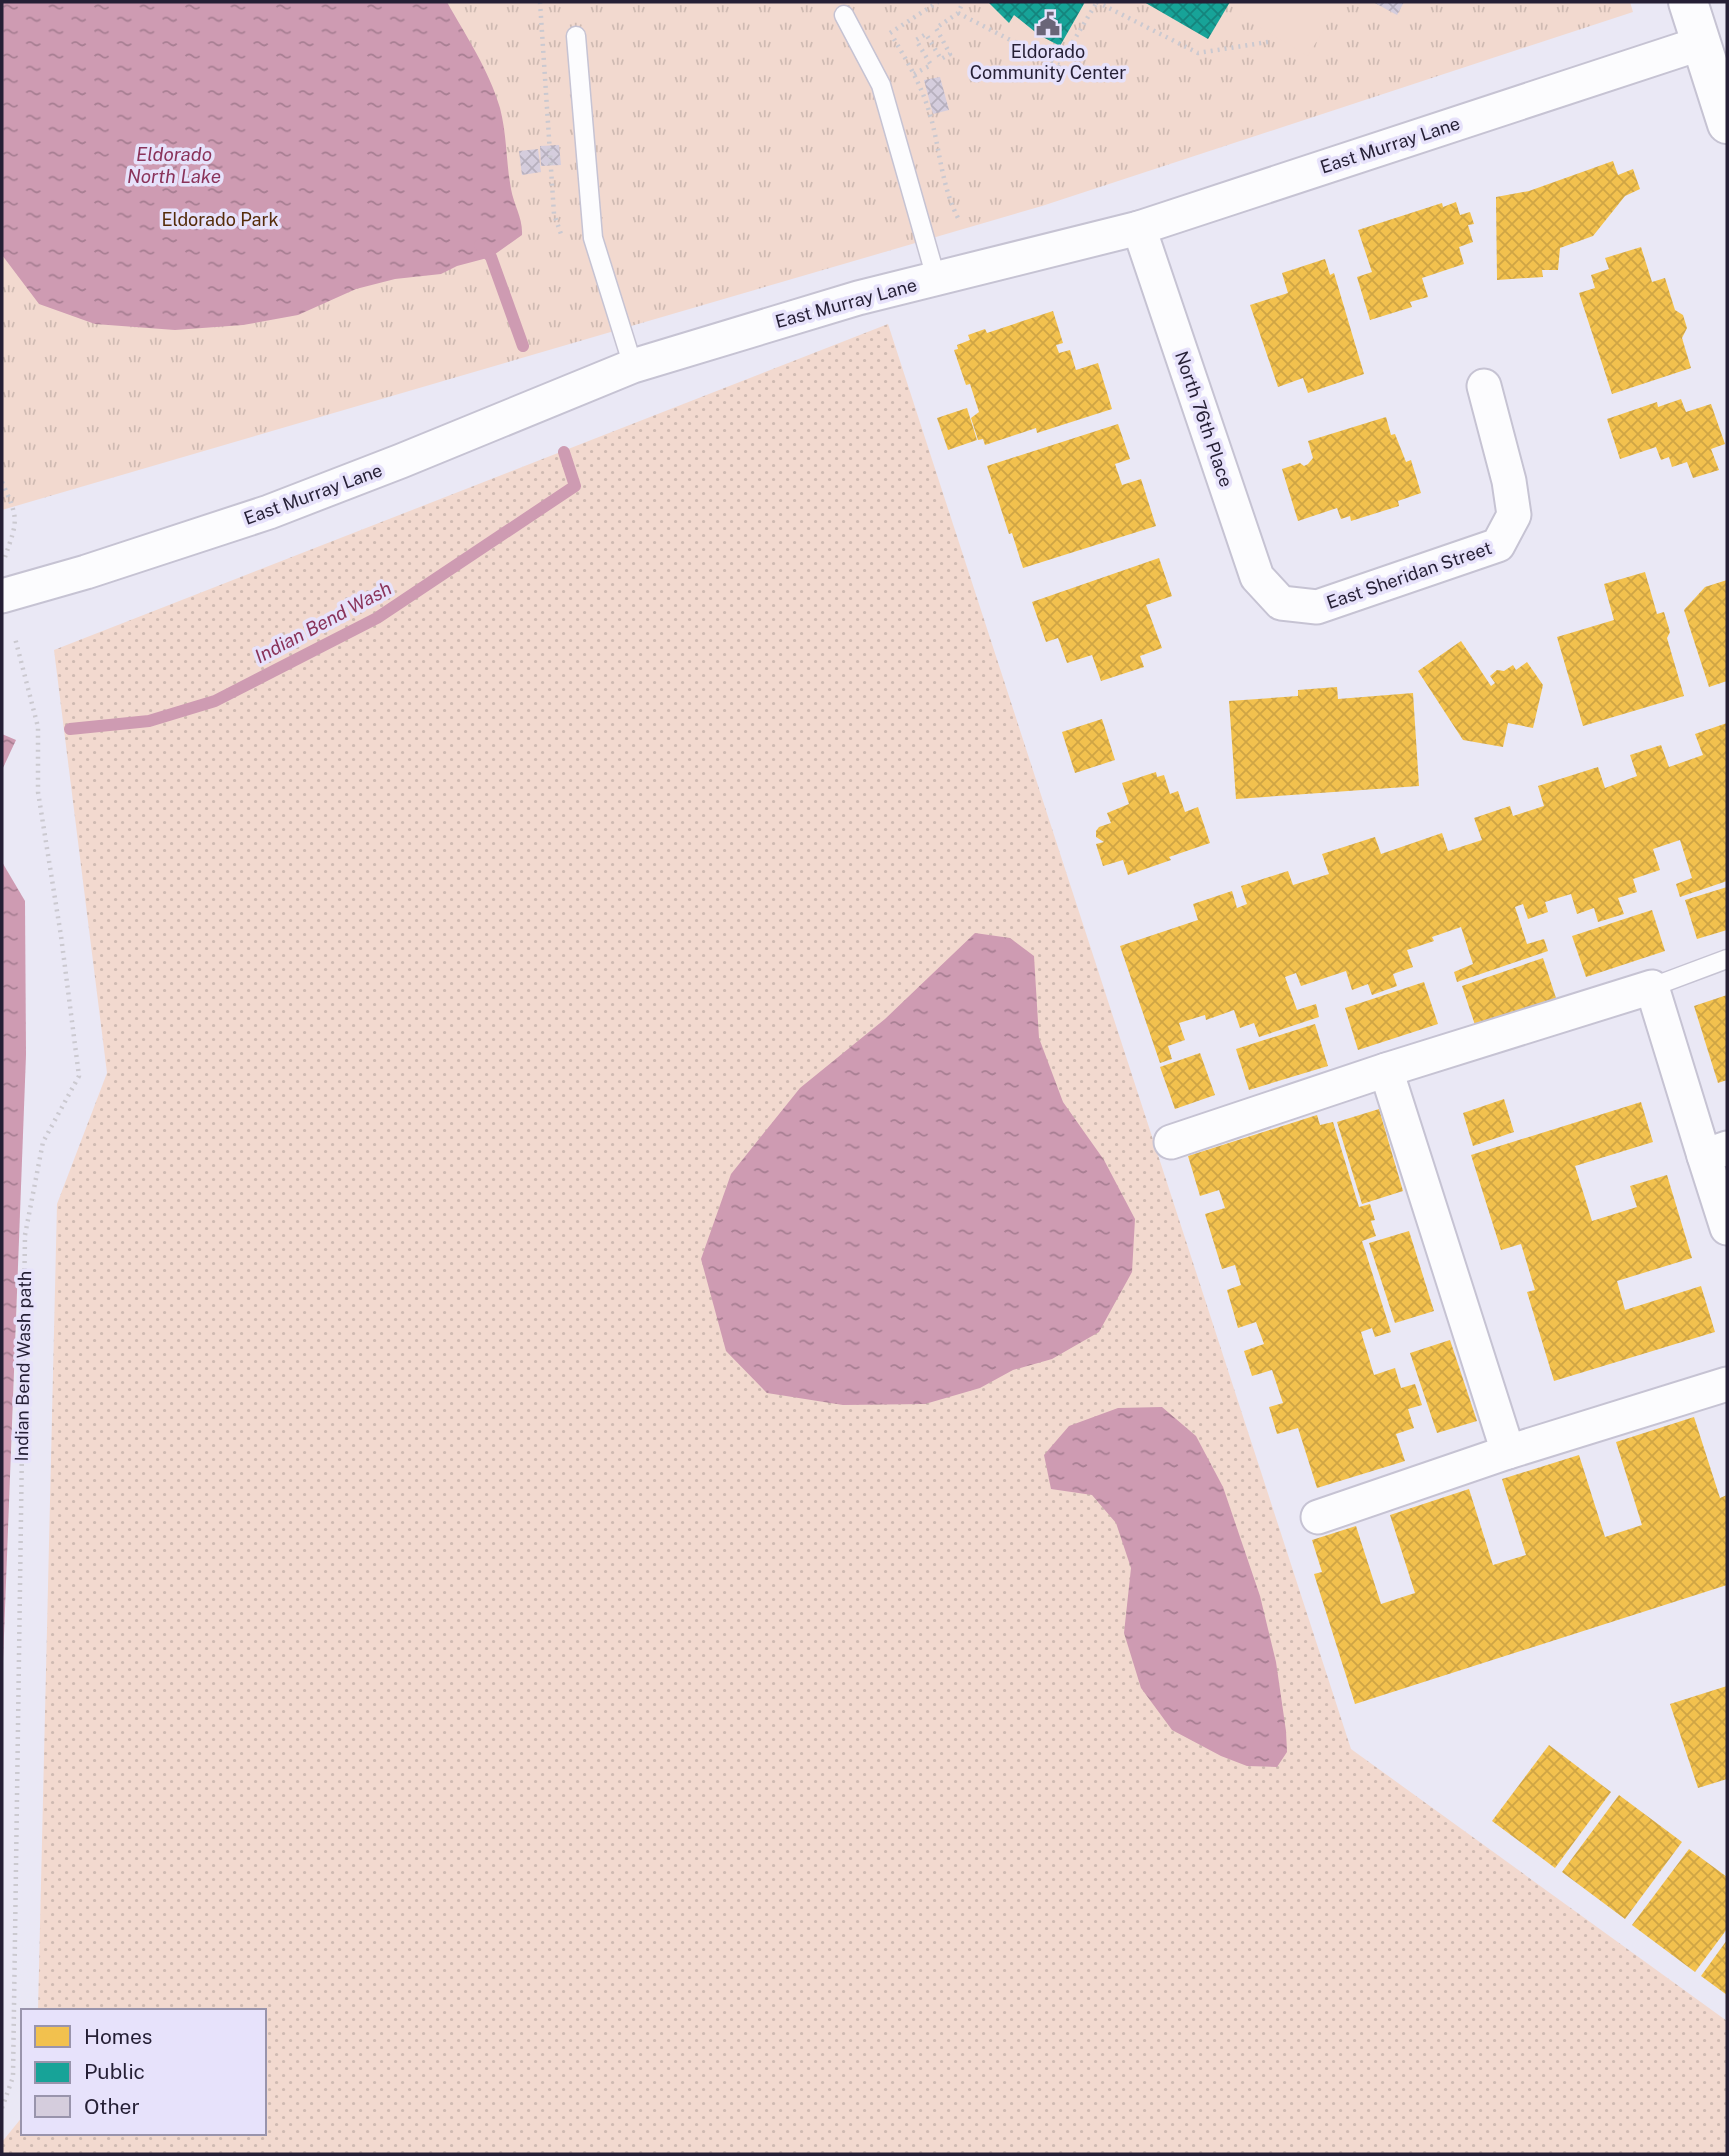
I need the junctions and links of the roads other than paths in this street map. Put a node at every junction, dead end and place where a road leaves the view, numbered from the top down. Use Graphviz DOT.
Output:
graph roads {
  1 [pos="1688,2"];
  2 [pos="844,15"];
  3 [pos="576,36"];
  4 [pos="1702,43"];
  5 [pos="1727,124"];
  6 [pos="1139,228"];
  7 [pos="936,278"];
  8 [pos="633,366"];
  9 [pos="1483,386"];
  10 [pos="2,596"];
  11 [pos="1281,603"];
  12 [pos="1727,959"];
  13 [pos="1652,987"];
  14 [pos="1386,1070"];
  15 [pos="1171,1142"];
  16 [pos="1716,1152"];
  17 [pos="1727,1228"];
  18 [pos="1727,1384"];
  19 [pos="1508,1452"];
  20 [pos="1318,1517"];
  1 -- 4 [label="street"];
  2 -- 7 [label="lane"];
  3 -- 8 [label="lane"];
  4 -- 5 [label="street"];
  4 -- 6 [label="street, East Murray Lane"];
  6 -- 7 [label="street, East Murray Lane"];
  6 -- 11 [label="street, North 76th Place"];
  7 -- 8 [label="street, East Murray Lane"];
  8 -- 10 [label="street, East Murray Lane"];
  9 -- 11 [label="street, East Sheridan Street"];
  12 -- 13 [label="lane"];
  13 -- 14 [label="street"];
  13 -- 16 [label="street"];
  14 -- 15 [label="street"];
  14 -- 19 [label="street"];
  16 -- 17 [label="street"];
  18 -- 19 [label="street"];
  19 -- 20 [label="street"];
}
